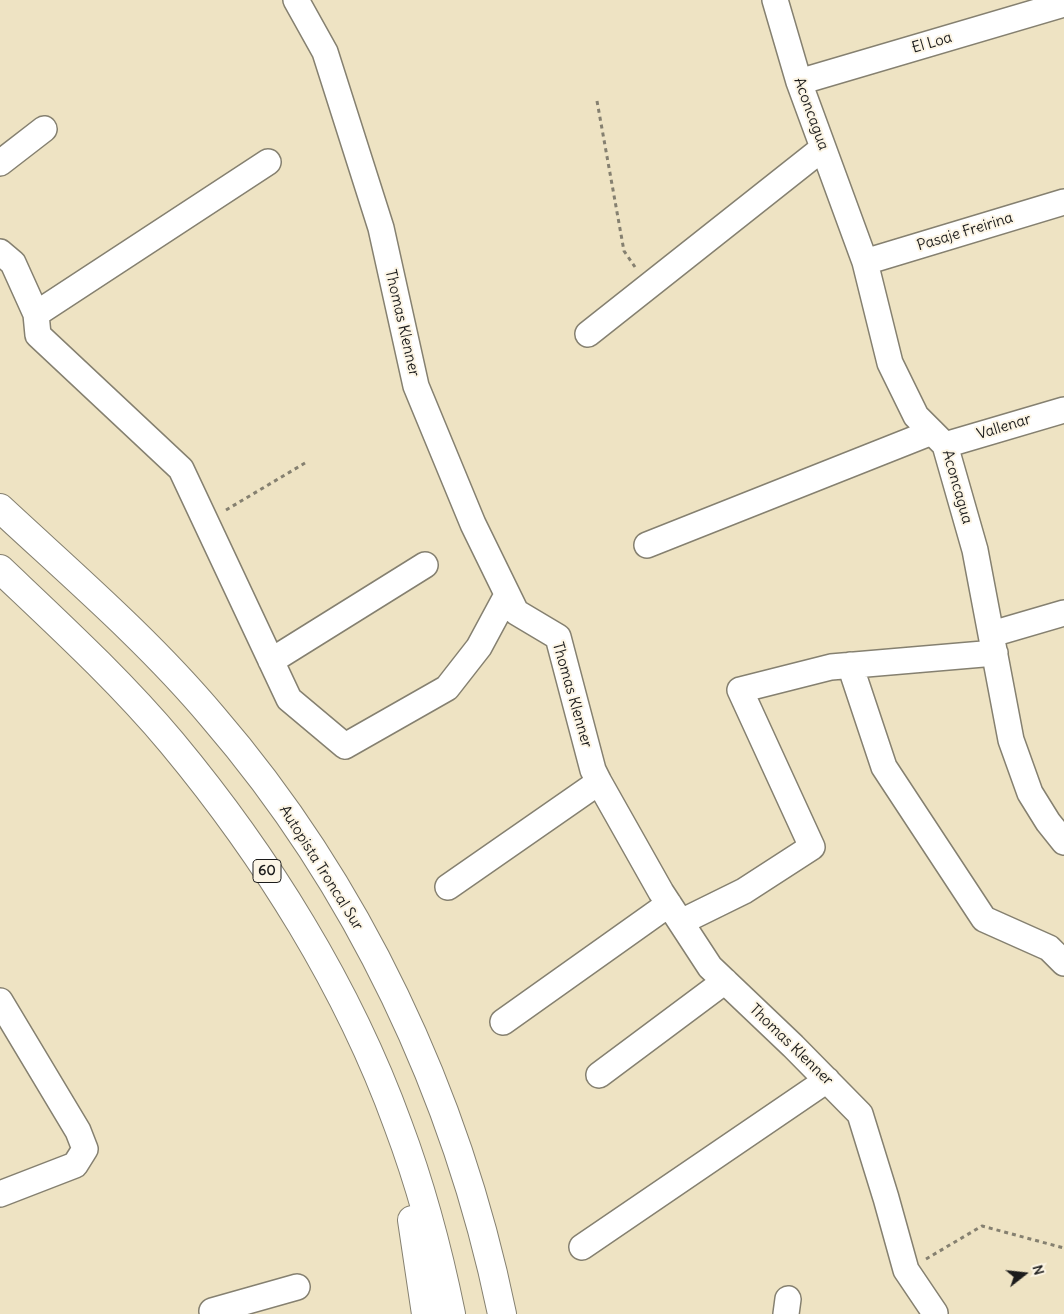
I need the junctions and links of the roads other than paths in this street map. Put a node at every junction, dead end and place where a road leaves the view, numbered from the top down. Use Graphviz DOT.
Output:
graph roads {
  1 [pos="296,0"];
  2 [pos="775,0"];
  3 [pos="1064,4"];
  4 [pos="799,82"];
  5 [pos="44,129"];
  6 [pos="824,148"];
  7 [pos="268,162"];
  8 [pos="0,163"];
  9 [pos="1064,202"];
  10 [pos="0,252"];
  11 [pos="865,262"];
  12 [pos="36,314"];
  13 [pos="588,334"];
  14 [pos="1064,410"];
  15 [pos="938,438"];
  16 [pos="0,508"];
  17 [pos="647,545"];
  18 [pos="424,565"];
  19 [pos="0,569"];
  20 [pos="507,595"];
  21 [pos="1064,612"];
  22 [pos="994,644"];
  23 [pos="271,661"];
  24 [pos="850,665"];
  25 [pos="599,782"];
  26 [pos="1056,820"];
  27 [pos="1064,842"];
  28 [pos="448,886"];
  29 [pos="675,913"];
  30 [pos="1064,963"];
  31 [pos="725,981"];
  32 [pos="0,1001"];
  33 [pos="503,1022"];
  34 [pos="599,1075"];
  35 [pos="827,1080"];
  36 [pos="398,1124"];
  37 [pos="0,1194"];
  38 [pos="582,1247"];
  39 [pos="297,1287"];
  40 [pos="934,1313"];
  41 [pos="213,1314"];
  42 [pos="426,1314"];
  43 [pos="451,1314"];
  44 [pos="502,1314"];
  1 -- 20 [label="street, Thomas Klenner"];
  2 -- 4 [label="street, Aconcagua"];
  3 -- 4 [label="street, El Loa"];
  4 -- 6 [label="street, Aconcagua"];
  5 -- 8 [label="street"];
  6 -- 11 [label="street, Aconcagua"];
  6 -- 13 [label="street"];
  7 -- 12 [label="street"];
  9 -- 11 [label="street, Pasaje Freirina"];
  10 -- 12 [label="street"];
  11 -- 15 [label="street, Aconcagua"];
  12 -- 23 [label="street"];
  14 -- 15 [label="street, Vallenar"];
  15 -- 17 [label="street, Vallenar"];
  15 -- 22 [label="street, Aconcagua"];
  16 -- 44 [label="highway, Autopista Troncal Sur"];
  18 -- 23 [label="street"];
  19 -- 36 [label="highway, 60"];
  20 -- 23 [label="street"];
  20 -- 25 [label="street, Thomas Klenner"];
  21 -- 22 [label="street"];
  22 -- 24 [label="street"];
  22 -- 26 [label="street, Aconcagua"];
  24 -- 29 [label="street"];
  24 -- 30 [label="street"];
  25 -- 28 [label="street"];
  25 -- 29 [label="street, Thomas Klenner"];
  26 -- 27 [label="street, Aconcagua"];
  29 -- 31 [label="street, Thomas Klenner"];
  29 -- 33 [label="street"];
  31 -- 34 [label="street"];
  31 -- 35 [label="street, Thomas Klenner"];
  32 -- 37 [label="street"];
  35 -- 38 [label="street"];
  35 -- 40 [label="street, Thomas Klenner"];
  36 -- 42 [label="highway"];
  36 -- 43 [label="highway, 60"];
  39 -- 41 [label="street"];
}
